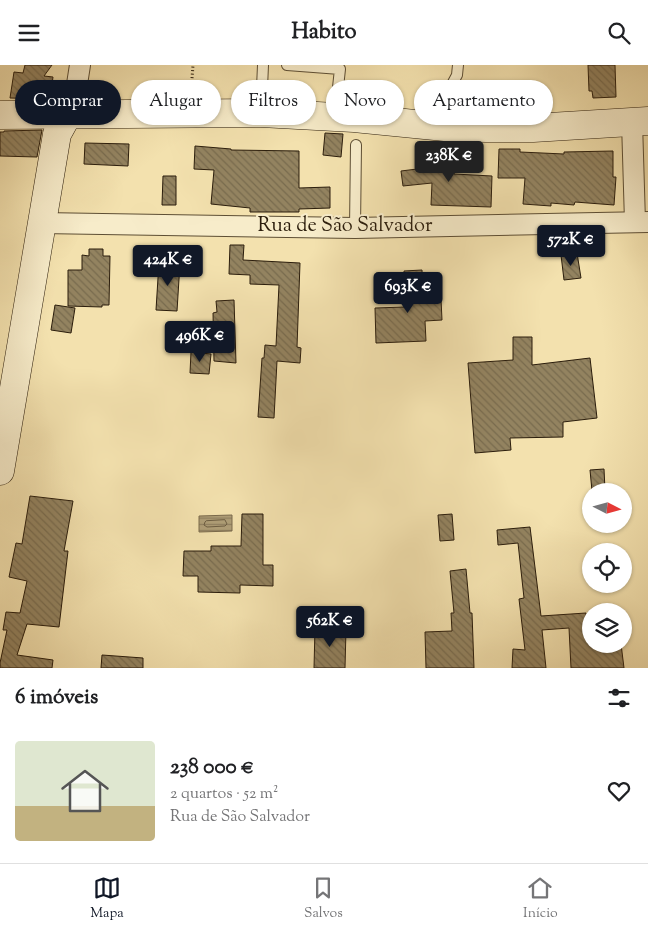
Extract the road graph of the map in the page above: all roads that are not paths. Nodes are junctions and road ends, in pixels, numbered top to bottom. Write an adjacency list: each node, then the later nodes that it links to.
1 (80, 65): 5 (street)
2 (263, 65): 6 (lane)
3 (287, 65): 7 (lane)
4 (458, 65): 15 (lane)
5 (78, 80)
6 (262, 80)
7 (339, 80)
8 (231, 113): 9 (main road)
9 (121, 114)
10 (0, 115): 11 (main road)
11 (15, 115)
12 (640, 122): 15 (main road); 17 (street)
13 (404, 123): 15 (main road)
14 (62, 125): 18 (main road)
15 (445, 127)
16 (356, 145): 19 (lane)
17 (642, 222): 19 (street, Rua de São Salvador)
18 (41, 223): 19 (street, Rua de São Salvador); 20 (main road)
19 (355, 228)
20 (1, 464)

